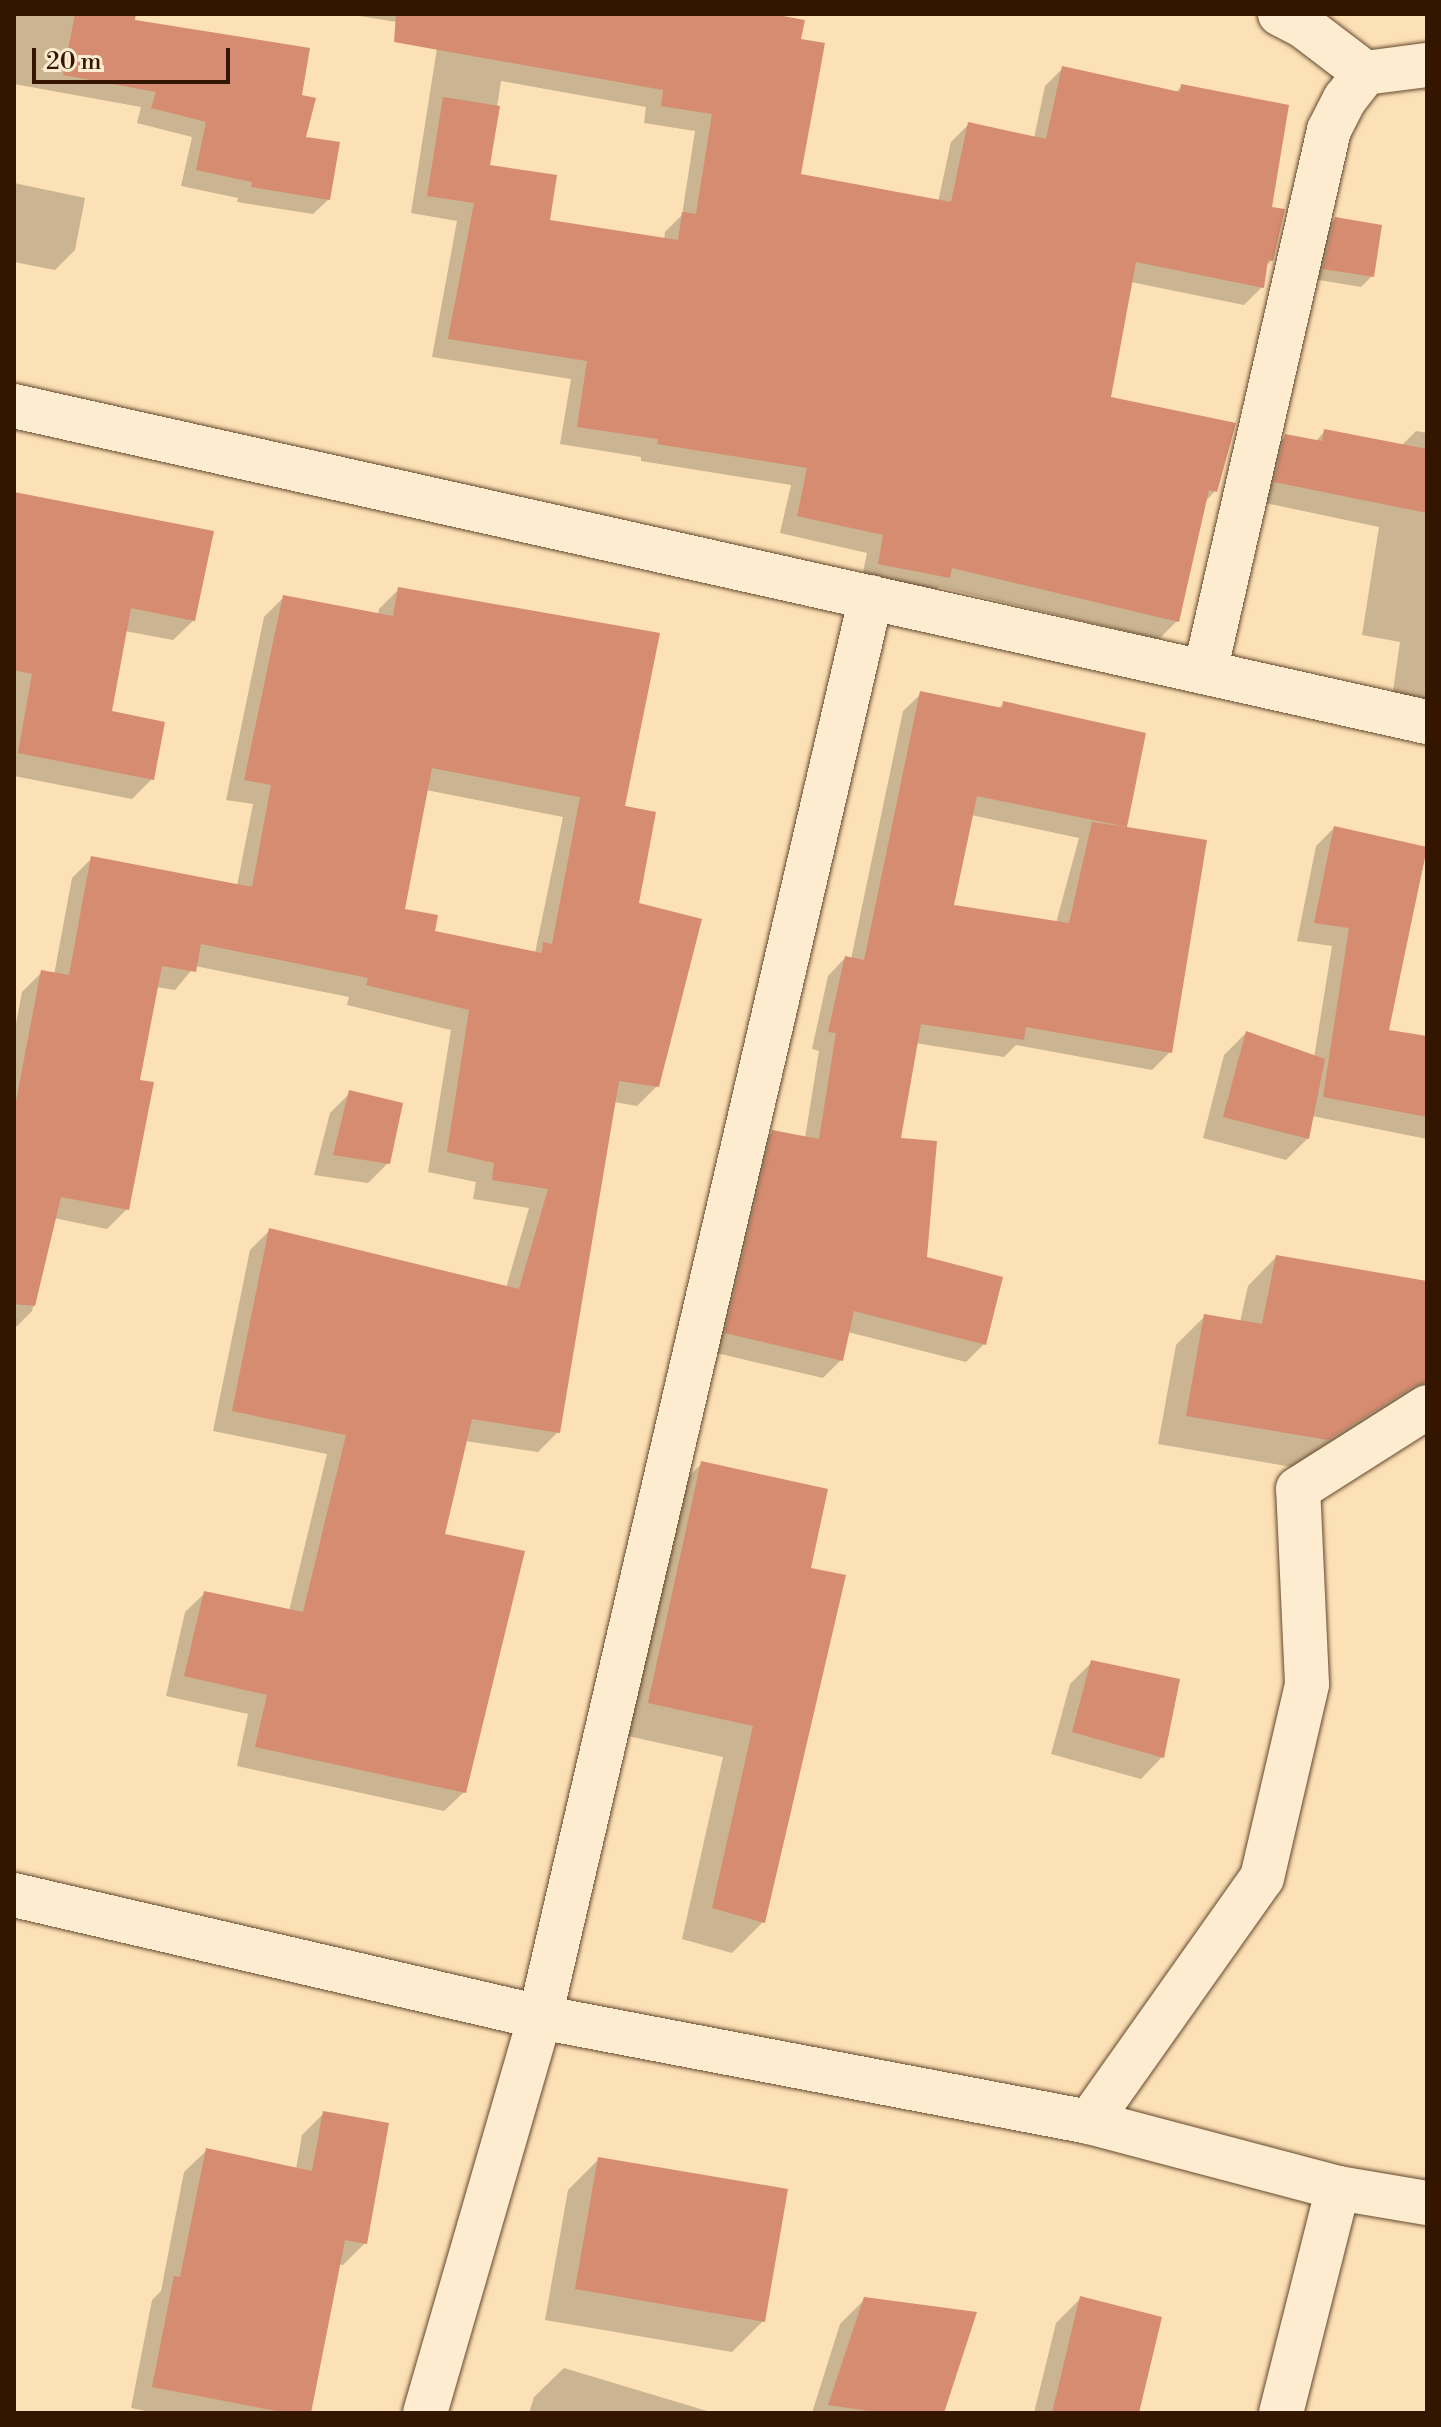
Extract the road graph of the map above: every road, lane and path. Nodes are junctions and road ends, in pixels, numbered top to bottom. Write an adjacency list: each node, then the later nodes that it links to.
1 (1280, 14): 3 (street)
2 (1427, 65): 3 (street)
3 (1365, 73): 6 (street)
4 (14, 406): 5 (street)
5 (871, 597): 6 (street); 10 (street)
6 (1205, 672): 7 (street)
7 (1427, 722)
8 (1427, 1407): 11 (street)
9 (14, 1895): 10 (street)
10 (540, 2017): 11 (street); 14 (street)
11 (1089, 2122): 12 (street)
12 (1338, 2188): 13 (street); 15 (street)
13 (1427, 2203)
14 (425, 2413)
15 (1281, 2413)

